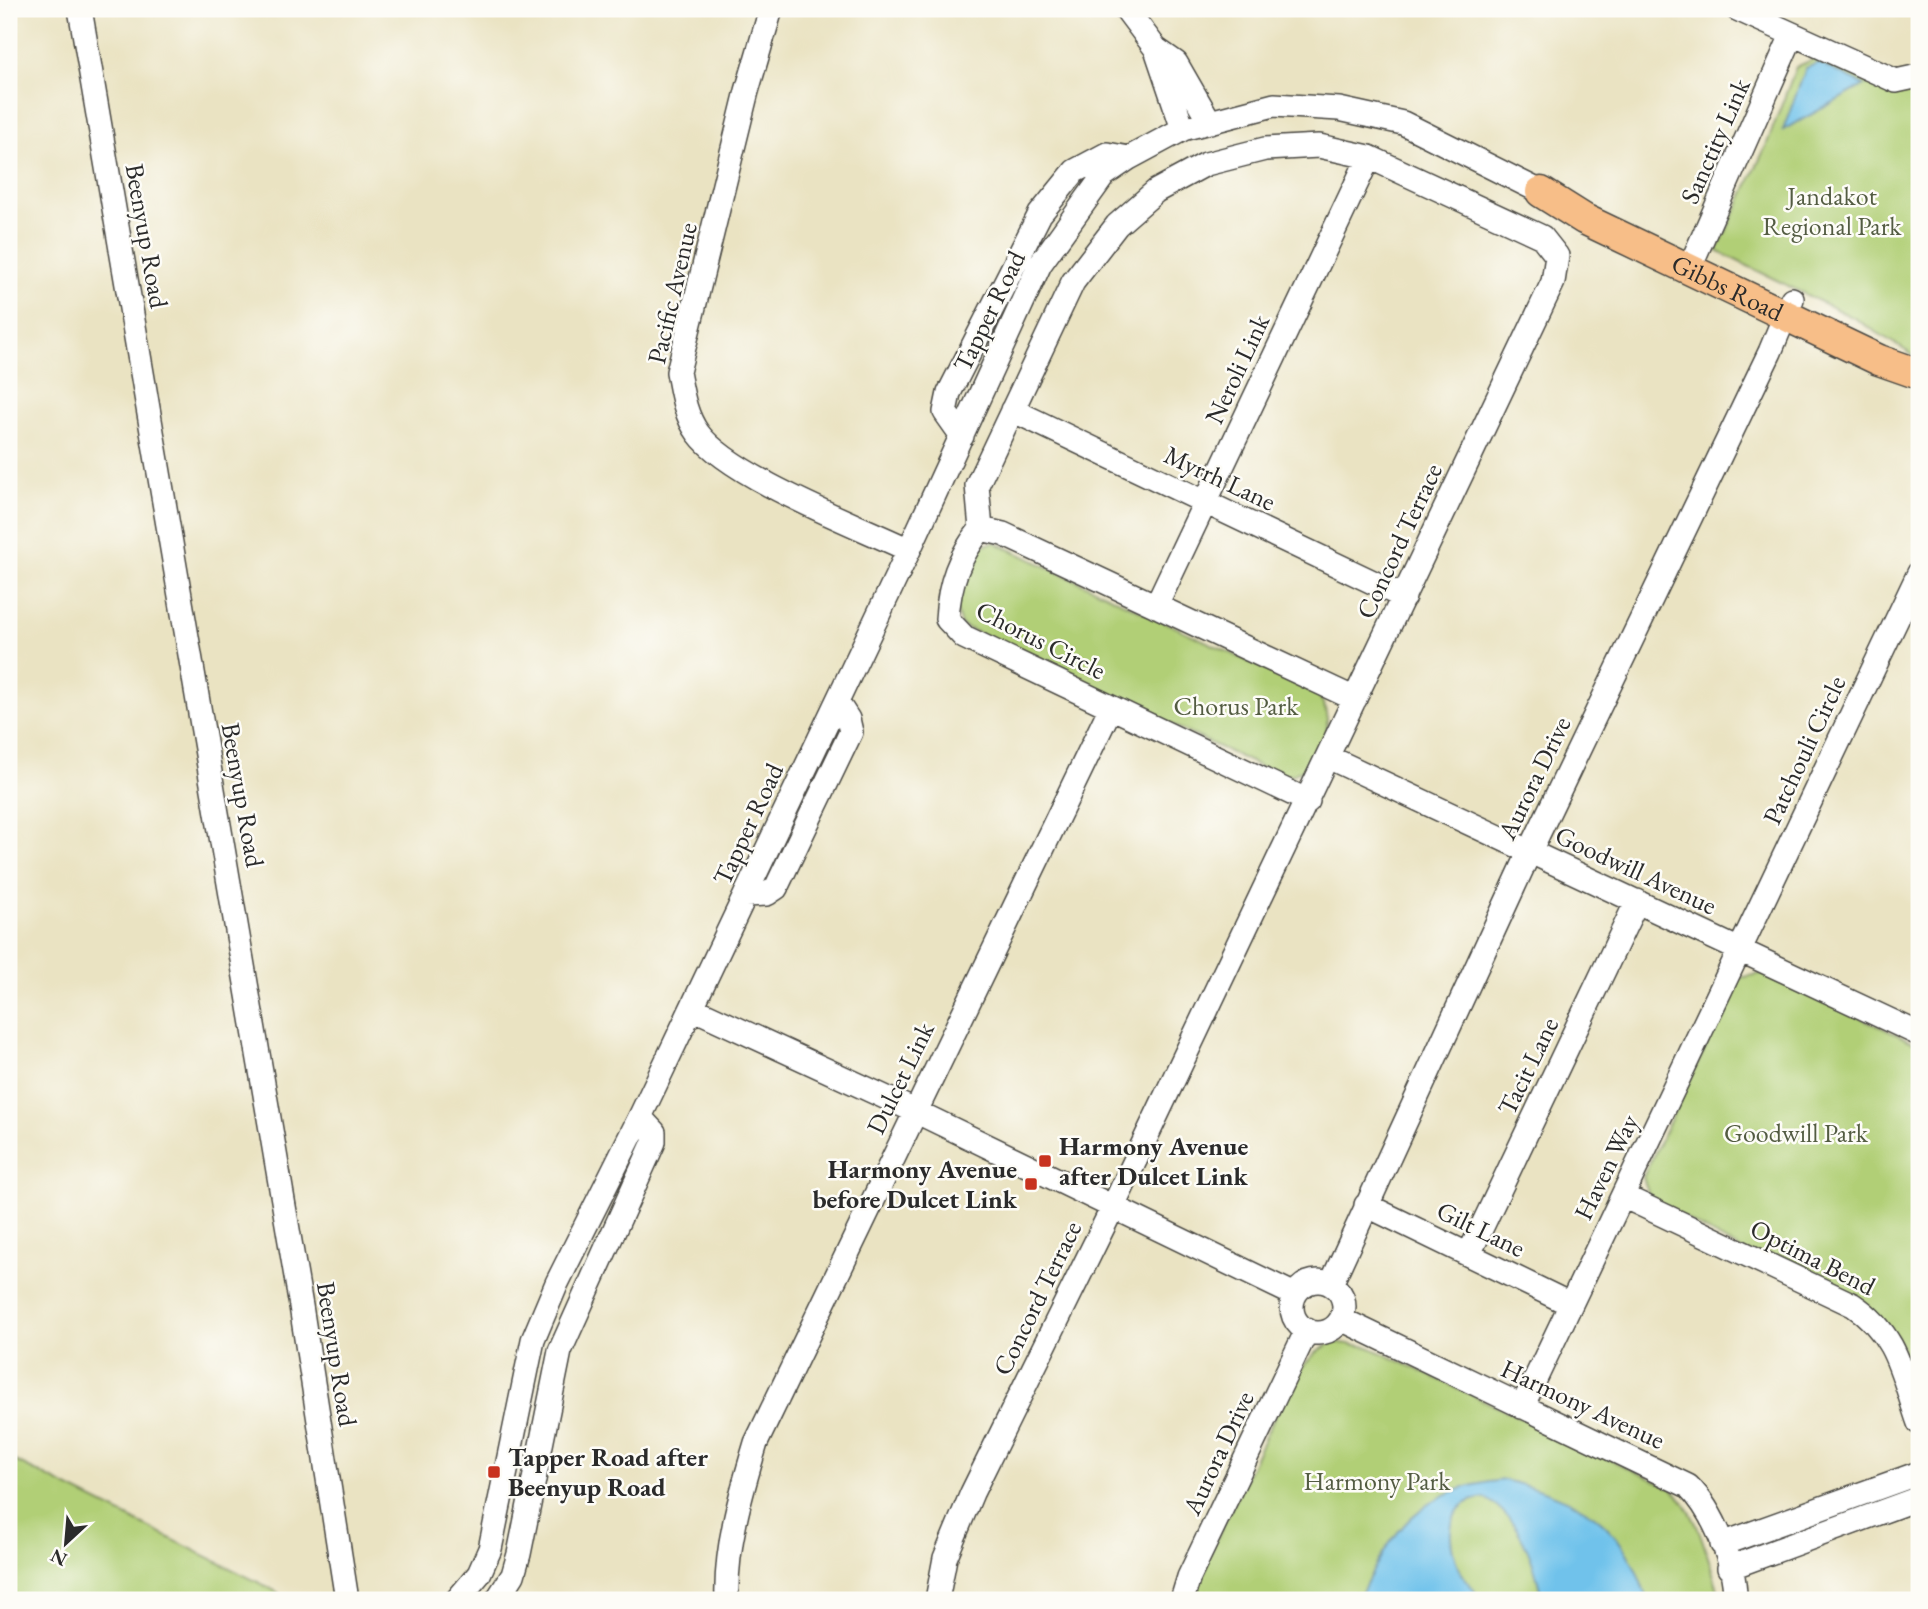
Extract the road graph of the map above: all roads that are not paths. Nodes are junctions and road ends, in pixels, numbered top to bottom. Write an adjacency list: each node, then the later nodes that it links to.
1 (80, 9): 49 (street, Beenyup Road)
2 (771, 9): 19 (street, Pacific Avenue)
3 (1126, 9): 6 (street)
4 (1737, 9): 5 (street)
5 (1792, 35): 7 (street); 12 (street, Sanctity Link)
6 (1156, 49): 8 (street); 9 (street)
7 (1919, 76)
8 (1210, 122): 9 (street, Gibbs Road); 11 (street, Gibbs Road)
9 (1183, 129): 19 (street, Tapper Road)
10 (1369, 157): 16 (street, Concord Terrace); 17 (street, Neroli Link); 21 (street, Concord Terrace)
11 (1541, 192): 12 (main road, Gibbs Road)
12 (1693, 260): 13 (main road, Gibbs Road)
13 (1789, 307): 14 (main road, Gibbs Road); 15 (main road, Gibbs Road); 27 (street, Aurora Drive)
14 (1919, 367)
15 (1919, 374)
16 (1012, 410): 17 (street, Myrrh Lane); 18 (street, Concord Terrace)
17 (1205, 502): 21 (street, Myrrh Lane); 22 (street, Neroli Link)
18 (981, 529): 22 (street); 24 (street, Chorus Circle)
19 (909, 550): 30 (street, Tapper Road)
20 (1919, 573): 29 (street, Patchouli Circle)
21 (1404, 597): 23 (street, Concord Terrace)
22 (1156, 606): 23 (street)
23 (1355, 699): 25 (street, Concord Terrace)
24 (1111, 707): 26 (street, Chorus Circle); 32 (street, Dulcet Link)
25 (1328, 757): 26 (street, Concord Terrace); 27 (street, Goodwill Avenue)
26 (1308, 801): 36 (street, Concord Terrace)
27 (1531, 851): 28 (street, Goodwill Avenue); 35 (street, Aurora Drive)
28 (1637, 901): 29 (street, Goodwill Avenue); 37 (street, Tacit Lane)
29 (1740, 950): 31 (street, Goodwill Avenue); 34 (street, Haven Way)
30 (692, 1008): 32 (street); 33 (street, Tapper Road)
31 (1919, 1034)
32 (915, 1111): 36 (street); 52 (street, Dulcet Link)
33 (640, 1117): 50 (street, Tapper Road); 51 (street)
34 (1623, 1196): 40 (street, Haven Way); 44 (street, Optima Bend)
35 (1366, 1205): 37 (street, Gilt Lane); 38 (street, Aurora Drive)
36 (1112, 1209): 39 (street); 53 (street, Concord Terrace)
37 (1469, 1254): 40 (street, Gilt Lane)
38 (1331, 1284): 39 (street); 41 (street)
39 (1295, 1295): 42 (street)
40 (1570, 1304): 43 (street, Haven Way)
41 (1341, 1319): 42 (street); 43 (street, Harmony Avenue)
42 (1307, 1330): 54 (street, Aurora Drive)
43 (1522, 1407): 47 (street, Harmony Avenue)
44 (1919, 1423)
45 (1919, 1473): 47 (street)
46 (1919, 1499): 48 (street)
47 (1721, 1544): 48 (street, Harmony Avenue)
48 (1729, 1568): 55 (street, Harmony Avenue)
49 (349, 1597)
50 (457, 1600)
51 (497, 1600)
52 (727, 1600)
53 (937, 1600)
54 (1182, 1600)
55 (1735, 1600)

